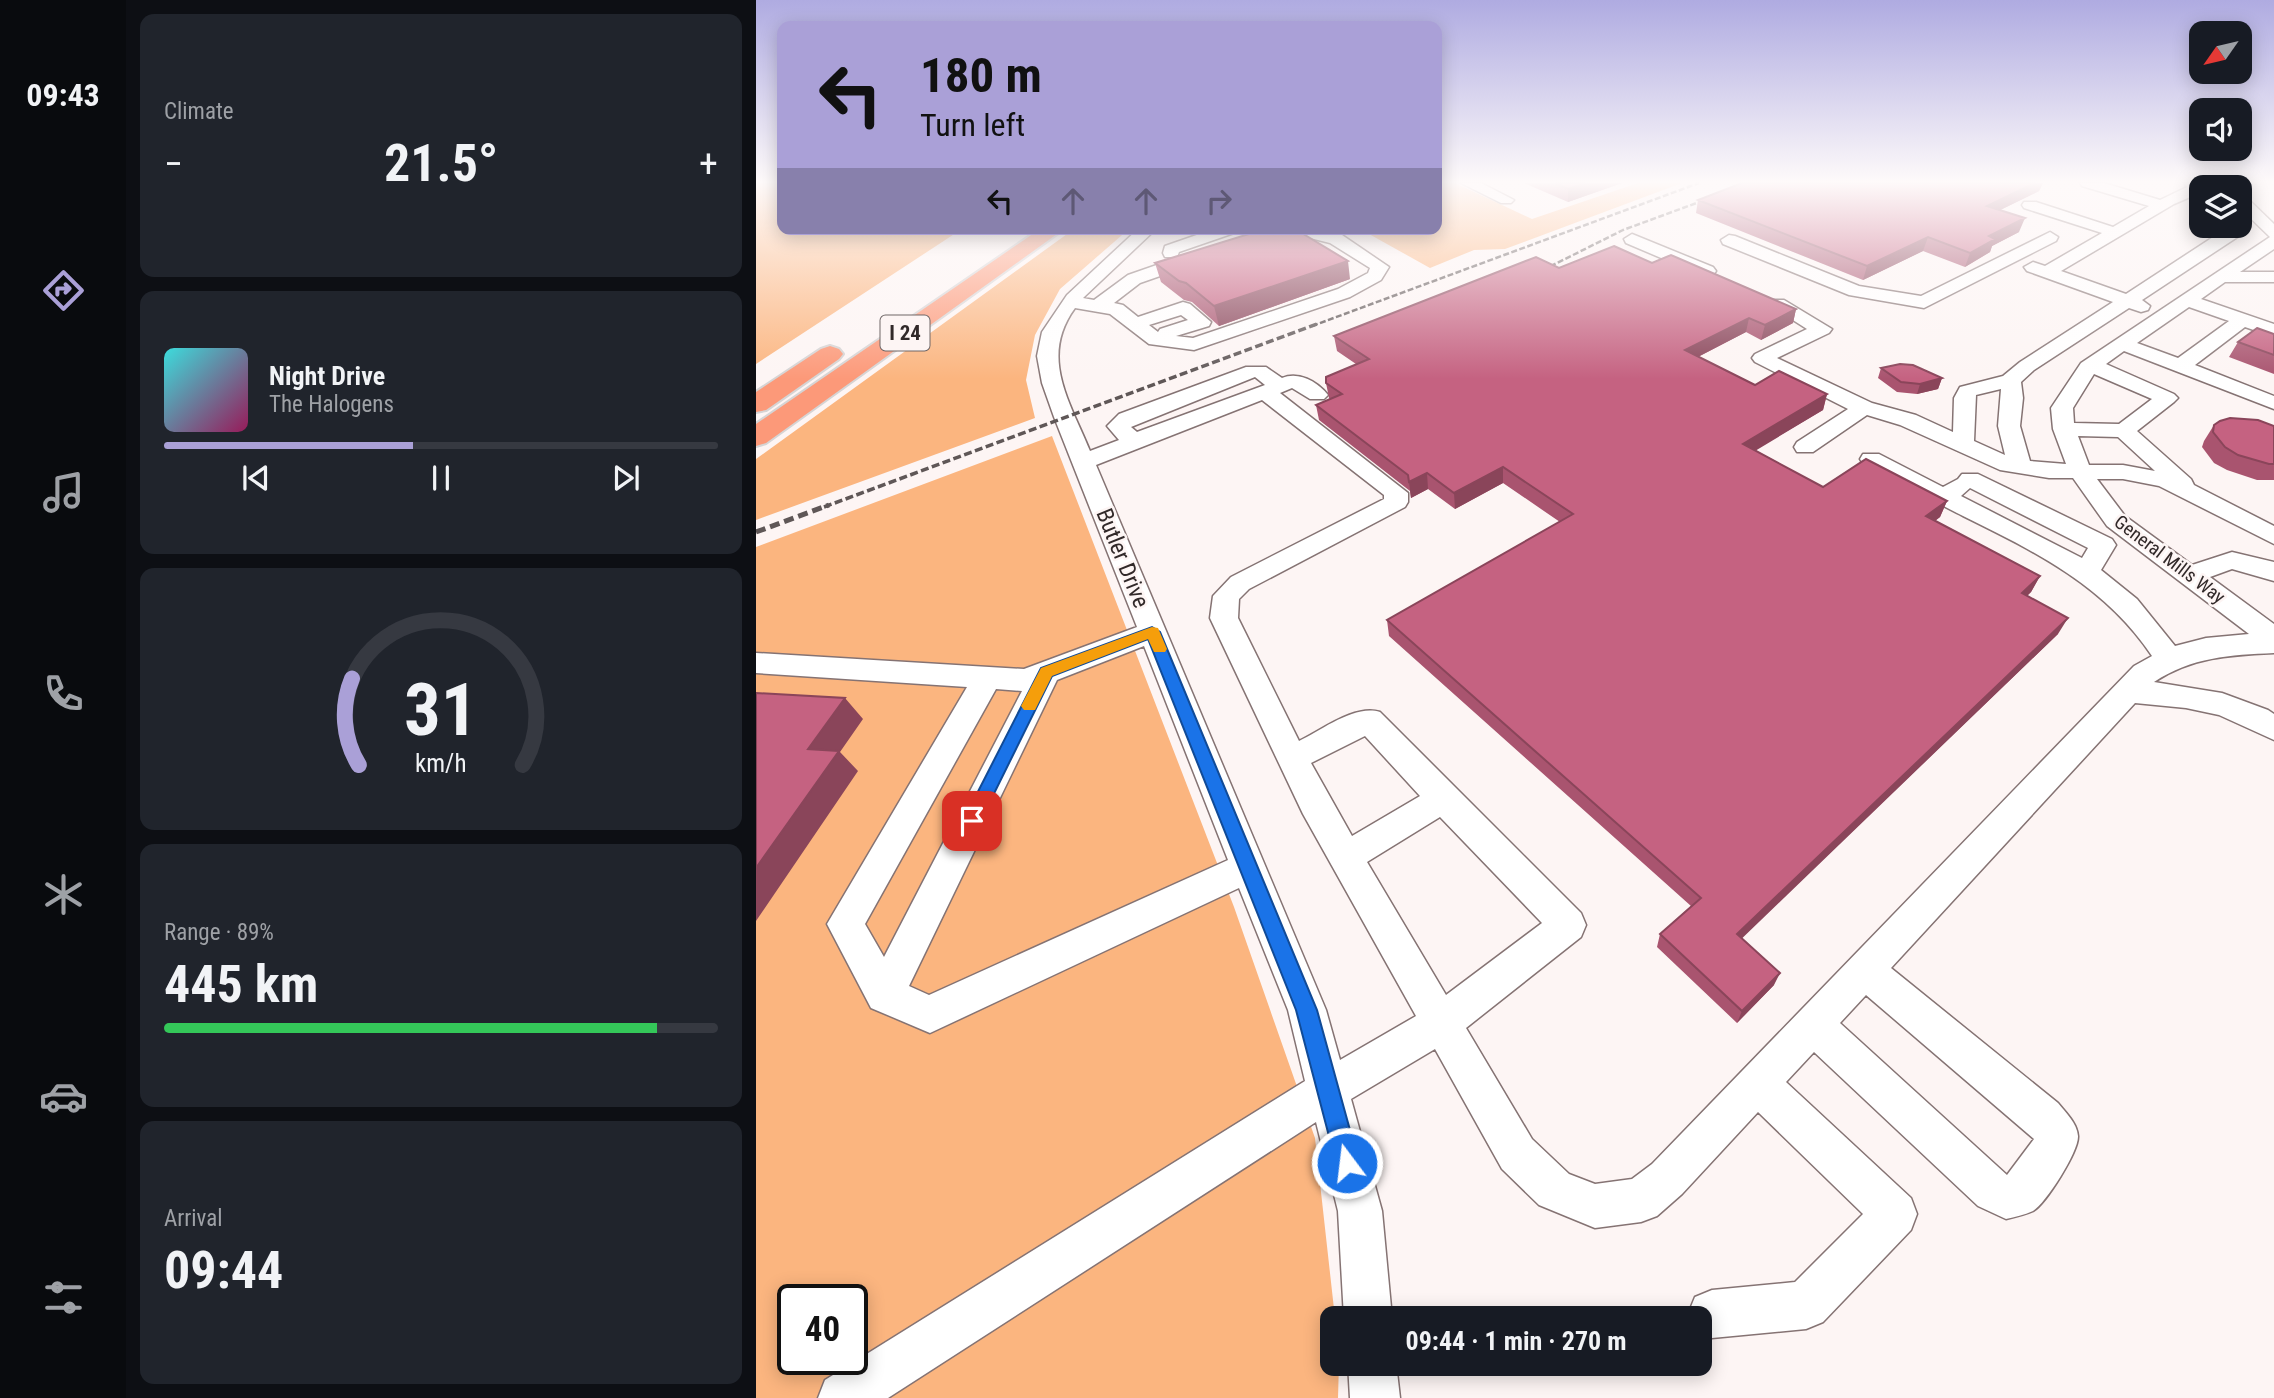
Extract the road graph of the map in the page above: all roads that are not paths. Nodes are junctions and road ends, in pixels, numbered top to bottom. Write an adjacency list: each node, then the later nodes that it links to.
1 (1026, 248): 39 (highway, I 24)
2 (1132, 248): 21 (street, Butler Drive)
3 (1211, 248): 21 (street)
4 (1351, 248): 26 (street)
5 (1653, 248): 16 (street)
6 (1749, 248): 12 (street)
7 (2028, 248): 12 (street)
8 (2086, 248): 13 (street)
9 (2211, 248): 20 (street)
10 (2263, 248): 14 (street)
11 (979, 254): 17 (highway, I 24)
12 (2009, 258): 13 (street)
13 (2046, 272): 20 (street)
14 (2222, 276): 15 (street); 19 (street)
15 (2274, 277)
16 (1722, 278)
17 (923, 291)
18 (1769, 300): 36 (street)
19 (2188, 300): 22 (street); 23 (street)
20 (2129, 302): 22 (street); 31 (street)
21 (1085, 304): 24 (street); 42 (street, Butler Drive)
22 (2166, 315): 28 (street)
23 (2242, 320): 25 (street); 30 (street)
24 (1135, 324): 26 (street); 26 (street)
25 (2274, 331)
26 (1154, 338)
27 (845, 344): 35 (highway)
28 (2123, 344): 29 (street); 30 (street)
29 (2091, 365): 37 (street); 38 (street)
30 (2179, 367): 34 (street)
31 (2010, 382): 40 (street); 44 (street)
32 (1272, 389): 33 (street); 42 (street); 63 (street)
33 (1317, 396)
34 (2274, 403)
35 (756, 404)
36 (1864, 408): 40 (street); 41 (street)
37 (2064, 429): 38 (street); 45 (street, General Mills Way)
38 (2124, 431): 47 (street)
39 (756, 437)
40 (1963, 445): 44 (street)
41 (1805, 447)
42 (1082, 459): 55 (street, Butler Drive)
43 (1871, 459): 48 (street)
44 (2008, 463): 45 (street); 46 (street)
45 (2081, 473): 47 (street); 54 (street, General Mills Way)
46 (1970, 479): 48 (street); 53 (street)
47 (2193, 494): 49 (street)
48 (1944, 496): 53 (street)
49 (2232, 514): 50 (street); 51 (street)
50 (2274, 536)
51 (2274, 554)
52 (2274, 572): 54 (street)
53 (2086, 573): 57 (street)
54 (2191, 576): 56 (street, General Mills Way)
55 (1152, 632): 59 (street); 66 (street, Butler Drive)
56 (2271, 646): 57 (street)
57 (2168, 658): 61 (street)
58 (756, 663): 60 (street)
59 (1046, 672): 60 (street); 68 (street)
60 (988, 677): 68 (street)
61 (2128, 691): 62 (street); 67 (street)
62 (2274, 728)
63 (1293, 758): 64 (street); 65 (street)
64 (1443, 799): 65 (street); 69 (street)
65 (1345, 858): 69 (street)
66 (1248, 867): 68 (street); 72 (street, Butler Drive)
67 (1864, 970): 70 (street); 70 (street)
68 (885, 995)
69 (1440, 1024): 71 (street); 72 (street)
70 (1813, 1024): 71 (street)
71 (1757, 1083): 74 (street)
72 (1328, 1090): 73 (street, Butler Drive); 76 (street)
73 (1367, 1306)
74 (1712, 1314)
75 (1373, 1376): 77 (street)
76 (843, 1398)
77 (1375, 1398)

